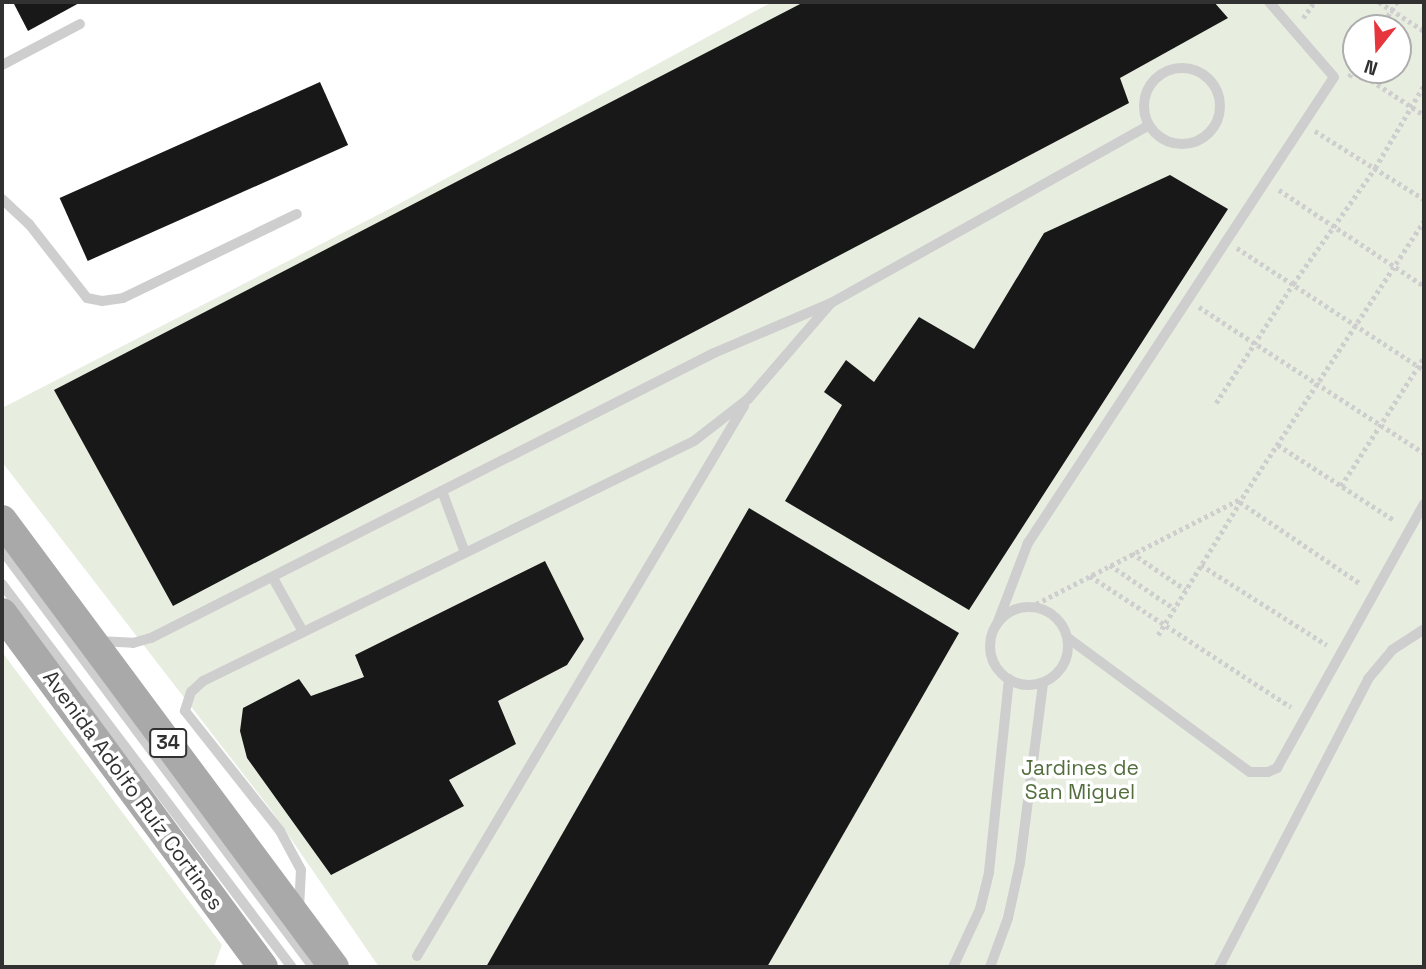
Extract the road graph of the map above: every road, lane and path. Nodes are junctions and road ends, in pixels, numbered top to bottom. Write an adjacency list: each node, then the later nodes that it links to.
1 (1269, 2): 24 (lane)
2 (1314, 2): 4 (path)
3 (1379, 2): 6 (path)
4 (1302, 19)
5 (80, 24): 7 (lane)
6 (1424, 31)
7 (2, 65)
8 (1379, 84): 10 (path)
9 (1424, 85): 10 (path)
10 (1411, 106): 11 (path); 16 (path)
11 (1424, 115)
12 (1320, 120): 14 (path)
13 (1149, 125): 13 (lane); 30 (lane)
14 (1314, 130): 15 (path); 16 (path)
15 (1306, 141)
16 (1375, 168): 19 (path); 22 (path)
17 (1275, 188): 22 (path)
18 (2, 199): 20 (lane)
19 (1424, 199)
20 (297, 214)
21 (1424, 221): 26 (path)
22 (1333, 227): 26 (path); 27 (path)
23 (1242, 237): 25 (path)
24 (1227, 240): 25 (path); 29 (lane)
25 (1236, 247): 27 (path)
26 (1395, 266): 28 (path); 31 (path)
27 (1293, 285): 31 (path); 32 (path)
28 (1424, 286)
29 (1188, 300): 32 (path); 61 (lane)
30 (831, 303): 36 (lane); 42 (lane)
31 (1356, 326): 34 (path); 35 (path)
32 (1255, 344): 35 (path); 37 (path)
33 (1424, 357): 38 (path)
34 (1424, 370)
35 (1317, 385): 38 (path); 39 (path)
36 (748, 399): 49 (lane); 72 (lane)
37 (1216, 403)
38 (1380, 425): 40 (path); 41 (path)
39 (1278, 444): 41 (path); 43 (path)
40 (1424, 453)
41 (1341, 486): 47 (path)
42 (442, 491): 49 (lane); 54 (lane)
43 (1244, 496): 44 (path); 50 (path)
44 (1240, 502): 52 (path); 56 (path)
45 (1424, 504): 65 (lane)
46 (2, 520): 66 (main road, 34)
47 (1394, 520)
48 (2, 551): 75 (lane)
49 (465, 553): 63 (lane)
50 (1132, 553): 51 (path); 57 (path)
51 (1110, 565): 53 (path); 59 (path)
52 (1201, 565): 57 (path); 67 (path)
53 (1090, 576): 58 (path); 70 (path)
54 (273, 578): 63 (lane); 66 (lane)
55 (2, 584): 74 (lane)
56 (1361, 584)
57 (1186, 590): 59 (path)
58 (1030, 607): 61 (lane); 65 (lane)
59 (1175, 609): 64 (path)
60 (2, 613): 73 (main road, Avenida Adolfo Ruíz Cortines / 34)
61 (996, 624): 68 (lane)
62 (1424, 629): 79 (lane)
63 (303, 632): 71 (lane)
64 (1158, 635)
65 (1068, 638): 69 (lane)
66 (92, 641): 71 (main road, 34)
67 (1326, 645)
68 (1009, 679): 69 (lane); 77 (lane)
69 (1043, 683): 78 (lane)
70 (1291, 707)
71 (299, 920): 76 (main road, 34)
72 (417, 956)
73 (264, 967)
74 (292, 967)
75 (313, 967)
76 (334, 967)
77 (953, 967)
78 (990, 967)
79 (1219, 967)

